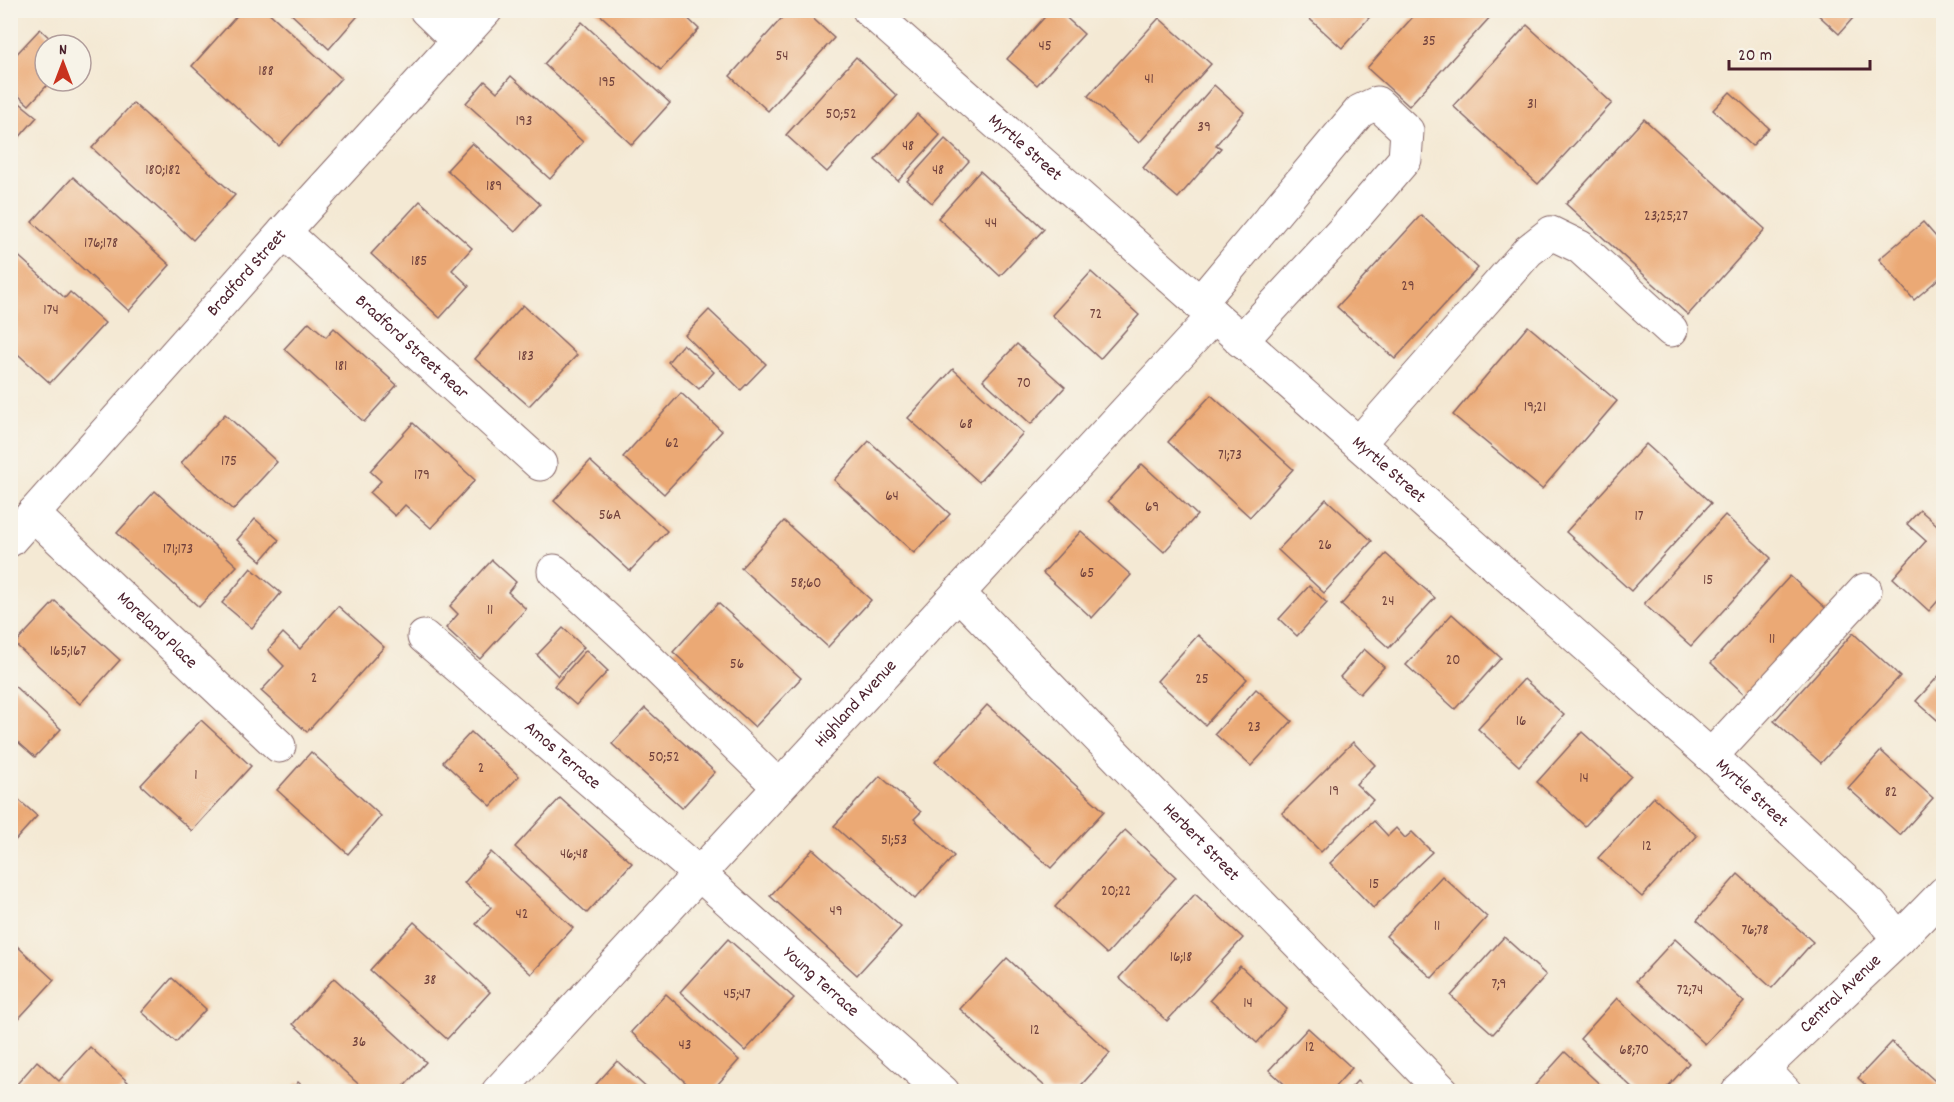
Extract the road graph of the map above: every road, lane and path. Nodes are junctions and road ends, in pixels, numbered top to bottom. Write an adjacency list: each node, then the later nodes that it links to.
1 (426, 10): 4 (street)
2 (486, 10): 4 (street, Bradford Street)
3 (869, 10): 6 (street, Myrtle Street)
4 (458, 41): 5 (street, Bradford Street)
5 (285, 232): 10 (street, Bradford Street Rear); 11 (street, Bradford Street)
6 (1206, 310): 8 (street, Myrtle Street); 8 (street, Highland Avenue); 15 (street, Highland Avenue)
7 (1671, 330): 9 (street)
8 (1241, 340): 9 (street, Myrtle Street)
9 (1359, 443): 18 (street, Myrtle Street)
10 (540, 464)
11 (33, 514): 12 (street, Bradford Street); 17 (street, Moreland Place)
12 (10, 540)
13 (554, 571): 19 (street)
14 (1865, 590): 18 (street)
15 (958, 592): 19 (street, Highland Avenue); 26 (street, Herbert Street)
16 (424, 637): 20 (street, Amos Terrace)
17 (279, 746)
18 (1711, 756): 22 (street, Myrtle Street)
19 (779, 788): 20 (street, Highland Avenue)
20 (699, 874): 24 (street, Highland Avenue); 25 (street, Young Terrace)
21 (1944, 893): 22 (street, Central Avenue)
22 (1899, 939): 23 (street, Central Avenue)
23 (1774, 1080): 27 (street, Central Avenue)
24 (498, 1092)
25 (943, 1092)
26 (1443, 1092)
27 (1738, 1092)

